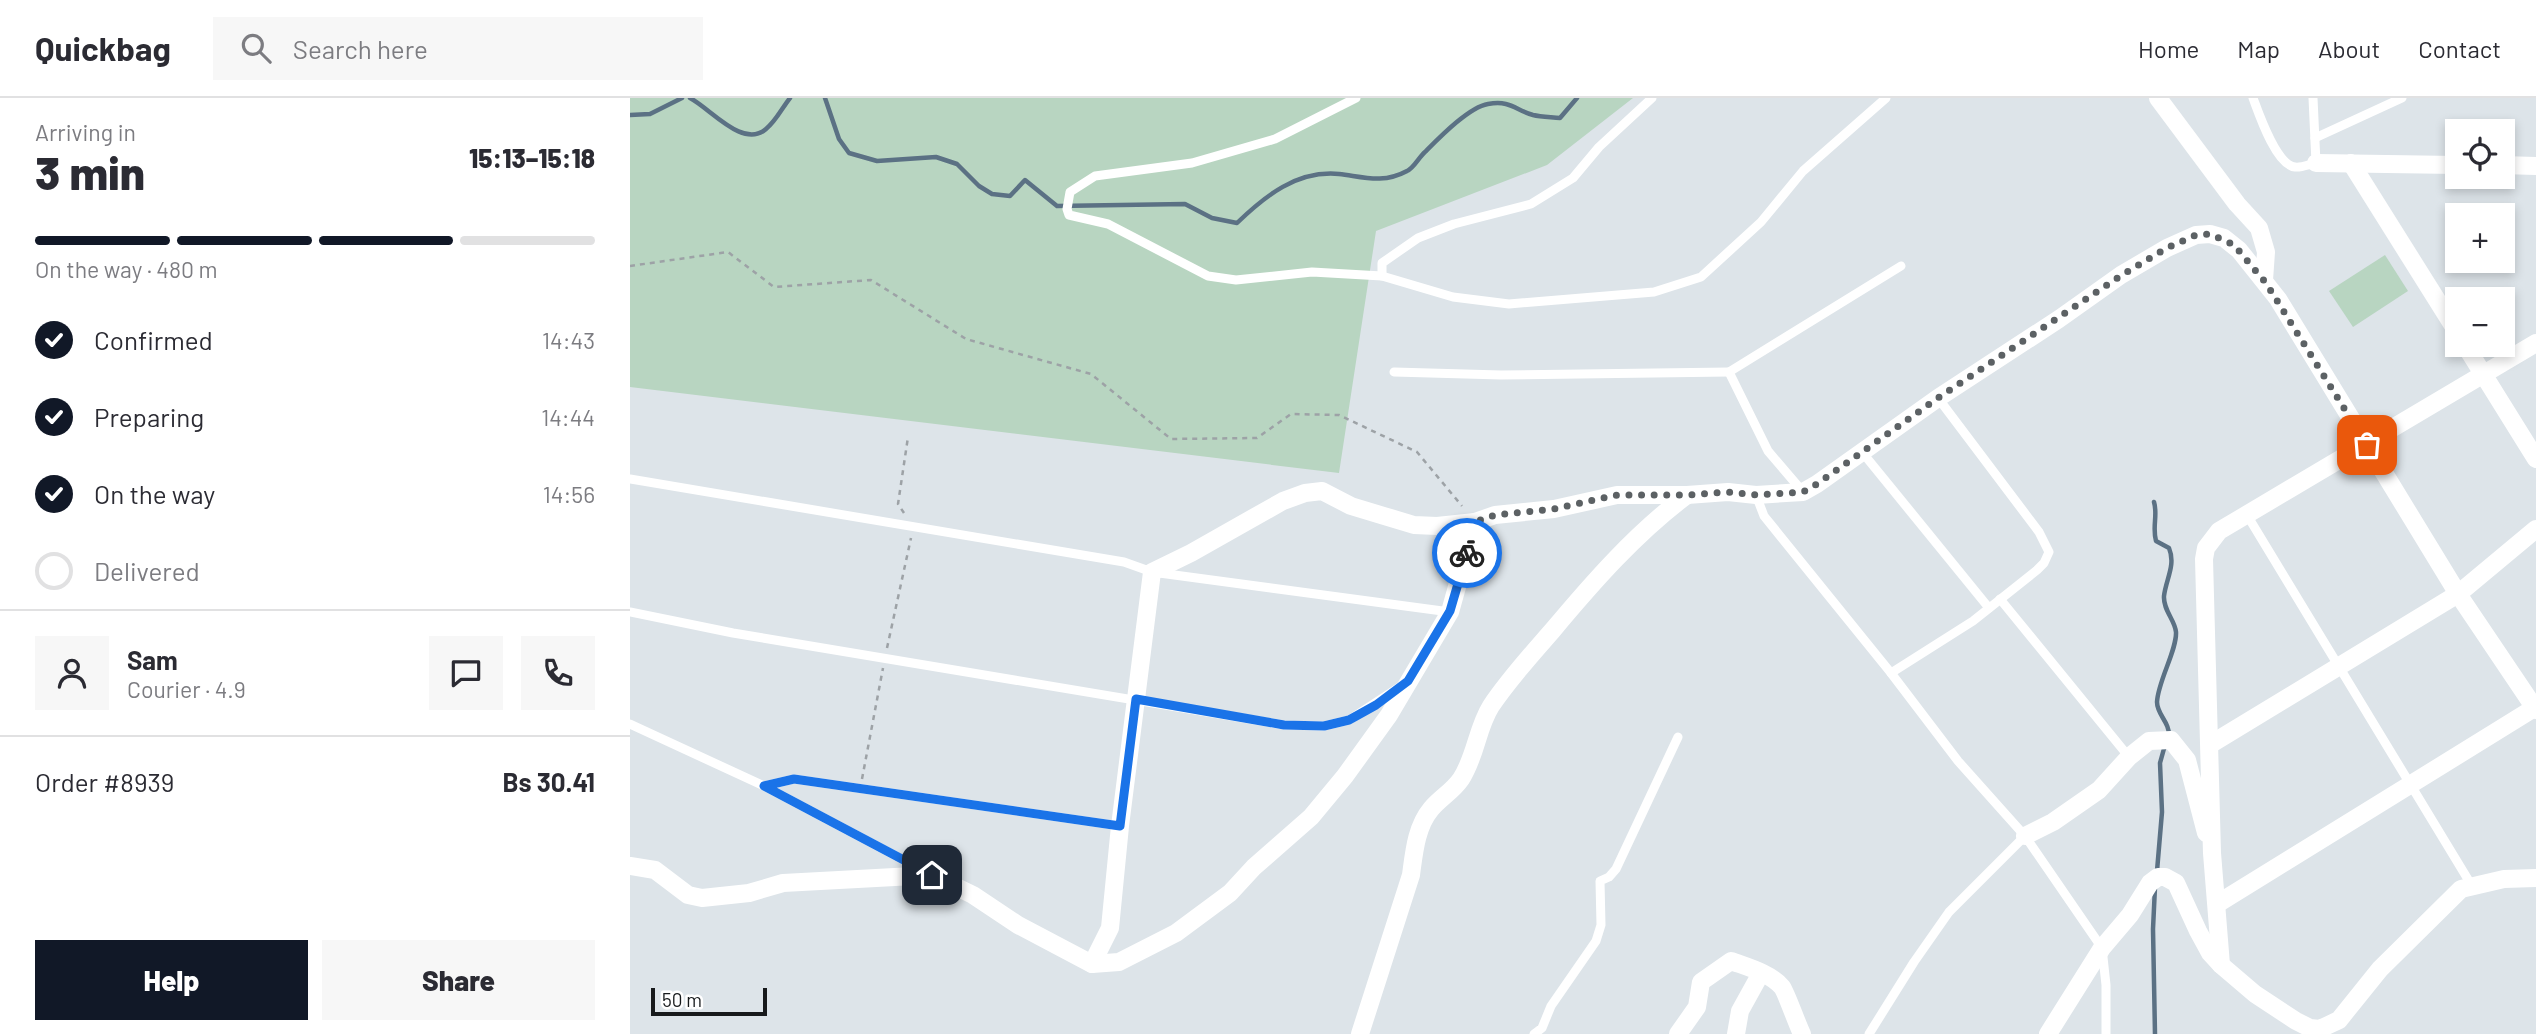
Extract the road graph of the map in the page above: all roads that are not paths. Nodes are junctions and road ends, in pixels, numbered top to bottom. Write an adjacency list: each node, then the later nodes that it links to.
1 (1356, 98): 15 (lane)
2 (1652, 98): 15 (lane)
3 (1886, 98): 15 (lane)
4 (2158, 98): 16 (street)
5 (2253, 98): 9 (lane)
6 (2313, 98): 8 (lane)
7 (2402, 98): 8 (lane)
8 (2315, 138): 9 (lane)
9 (2316, 163): 10 (street)
10 (2351, 163): 11 (street); 17 (street)
11 (2445, 165)
12 (2515, 165): 13 (street)
13 (2536, 166)
14 (1902, 266): 21 (lane)
15 (1382, 275)
16 (2264, 280): 23 (street); 24 (street)
17 (2445, 313)
18 (2536, 343): 22 (street)
19 (2473, 357): 22 (street)
20 (1394, 372): 21 (lane)
21 (1729, 372): 28 (lane)
22 (2484, 374): 24 (street); 26 (street)
23 (1938, 398): 25 (street); 36 (lane)
24 (2367, 445): 31 (street); 35 (street)
25 (1862, 452): 28 (street); 37 (lane)
26 (2536, 459)
27 (630, 480): 34 (lane)
28 (1803, 492): 30 (street)
29 (1687, 495): 30 (street); 32 (street); 63 (street)
30 (1756, 495): 41 (lane)
31 (2247, 515): 40 (lane); 47 (street)
32 (1475, 522): 34 (street); 38 (street)
33 (2536, 529): 35 (street)
34 (1152, 572): 38 (lane); 43 (street)
35 (2458, 594): 40 (street); 44 (street)
36 (2000, 600): 37 (lane); 48 (lane)
37 (1989, 608): 41 (lane)
38 (1450, 611): 42 (street)
39 (630, 612): 43 (lane)
40 (2339, 666): 47 (street); 49 (lane)
41 (1891, 673): 52 (lane)
42 (1408, 681): 43 (lane); 60 (street)
43 (1136, 699): 51 (street)
44 (2536, 708): 49 (street)
45 (630, 724): 50 (lane)
46 (1678, 737): 64 (lane)
47 (2211, 744): 53 (street)
48 (2129, 757): 52 (street); 53 (street)
49 (2411, 784): 57 (lane); 58 (street)
50 (764, 786): 51 (lane); 55 (lane)
51 (1120, 826): 60 (street)
52 (2025, 836): 59 (lane); 68 (lane)
53 (2212, 853): 58 (street)
54 (630, 866): 55 (street)
55 (932, 875): 60 (street)
56 (2536, 878): 57 (street)
57 (2472, 886): 61 (street)
58 (2217, 904): 61 (street)
59 (2102, 948): 61 (street); 69 (street); 70 (lane)
60 (1092, 964)
61 (2221, 965)
62 (1761, 972): 65 (street); 66 (street); 67 (street)
63 (1360, 1034)
64 (1534, 1034)
65 (1678, 1034)
66 (1736, 1034)
67 (1802, 1034)
68 (1869, 1034)
69 (2048, 1034)
70 (2106, 1034)

